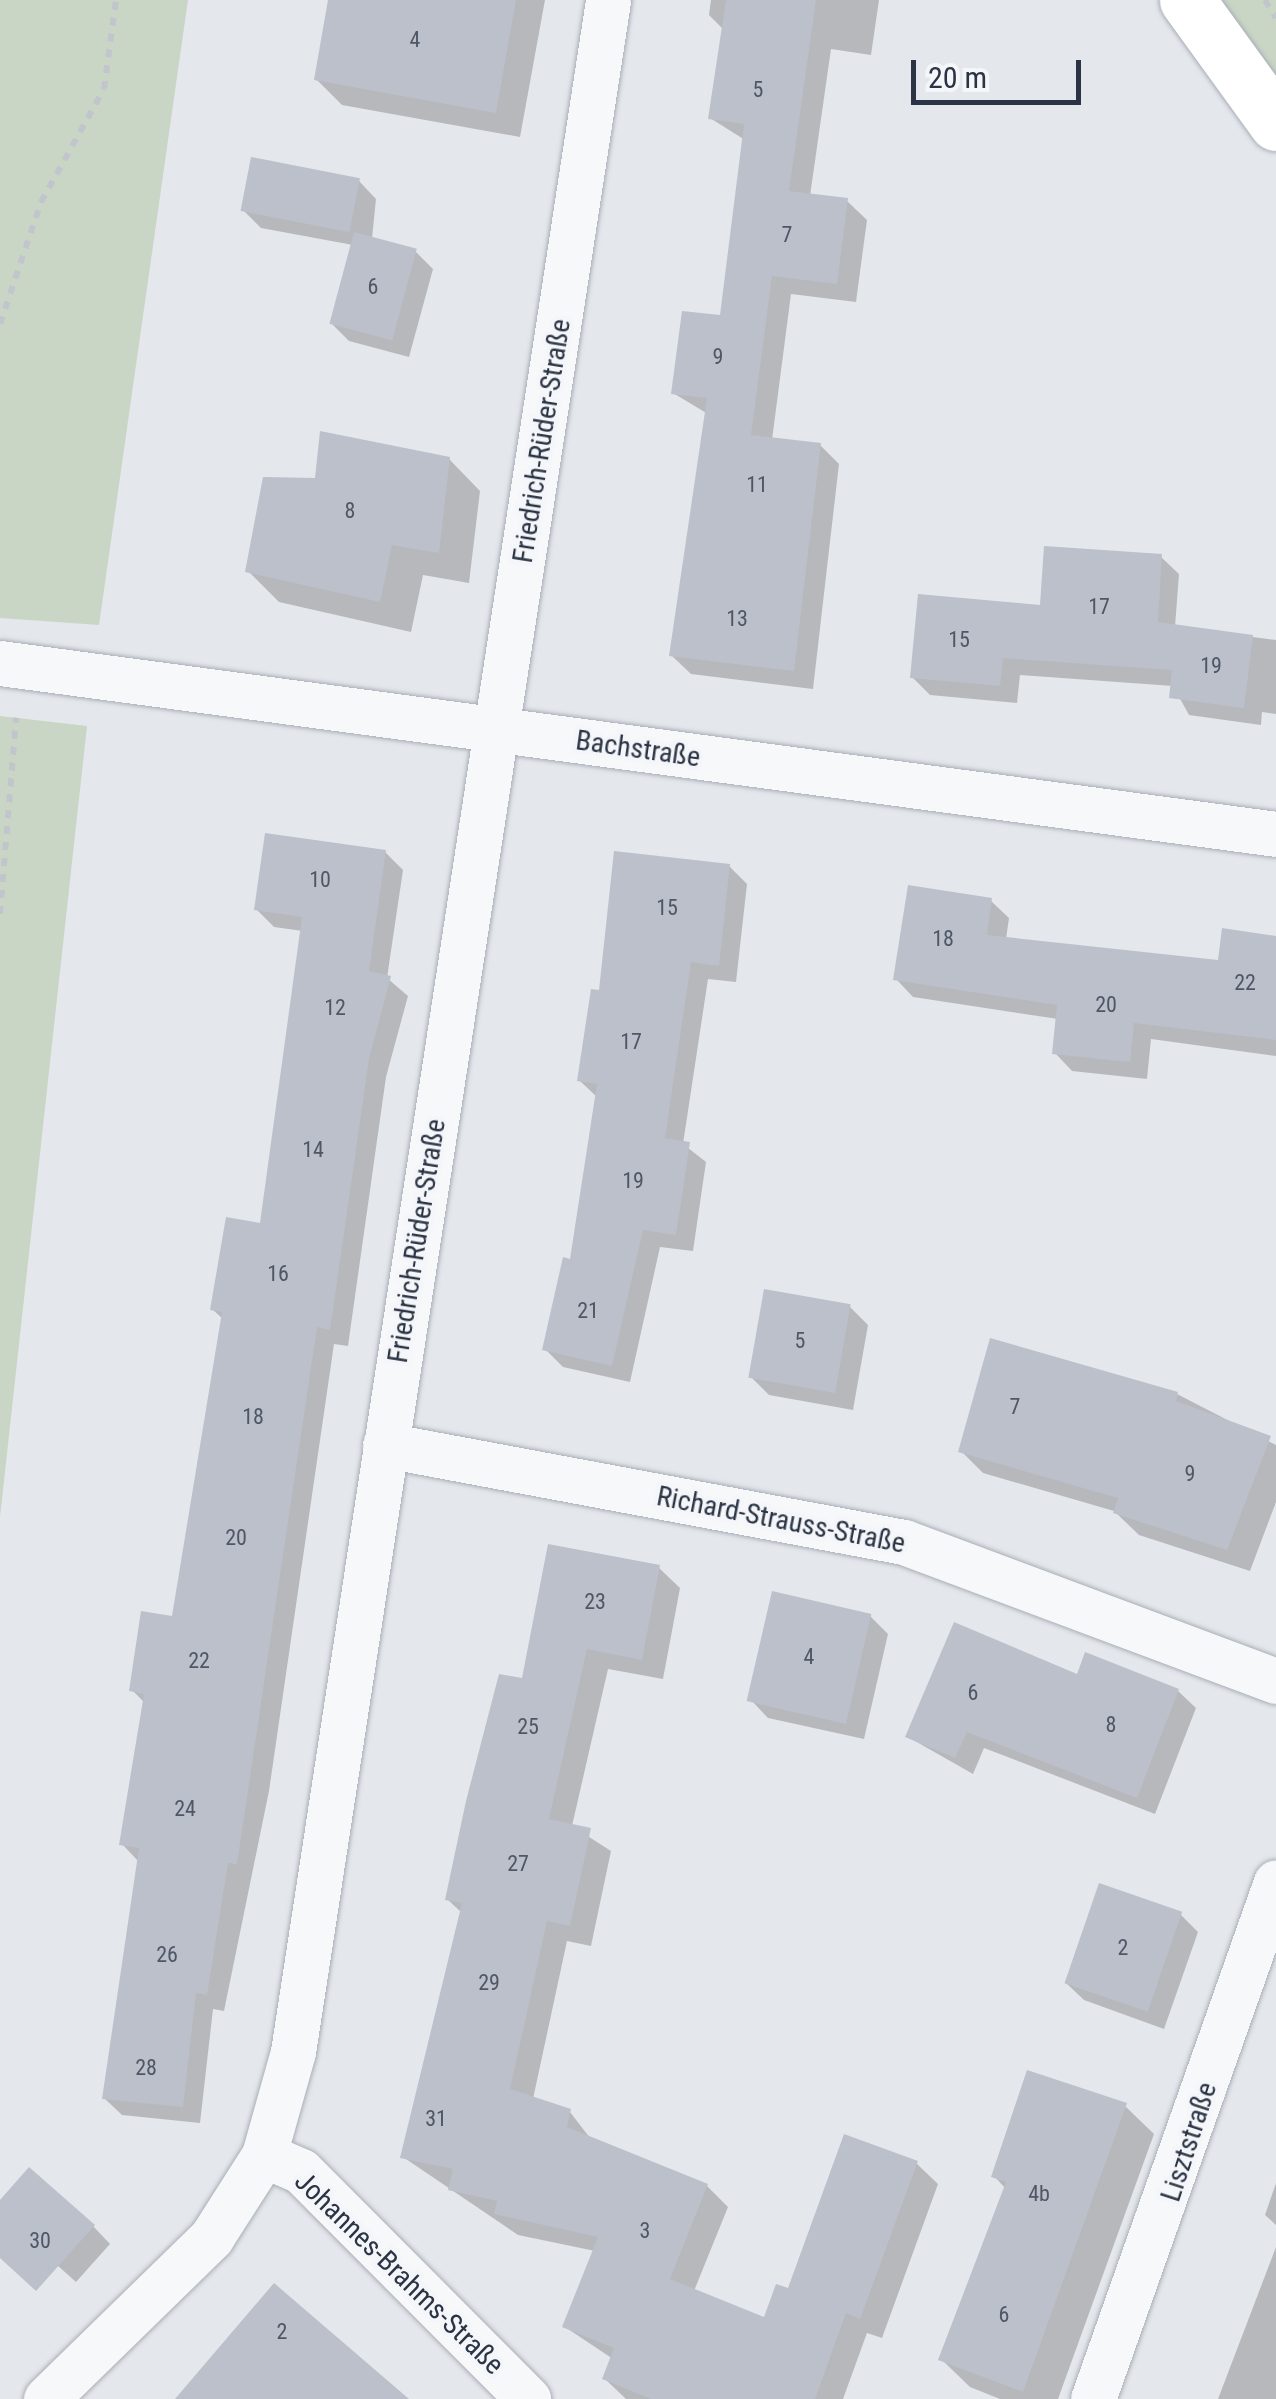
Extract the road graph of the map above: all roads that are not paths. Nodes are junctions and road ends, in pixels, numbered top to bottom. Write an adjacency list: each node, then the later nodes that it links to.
1 (608, 0): 5 (street, Friedrich-Rüder-Straße)
2 (1187, 0): 3 (street)
3 (1276, 124)
4 (0, 662): 5 (street, Bachstraße)
5 (498, 731): 6 (street, Bachstraße); 7 (street, Friedrich-Rüder-Straße)
6 (1276, 834)
7 (385, 1445): 8 (street, Richard-Strauss-Straße); 10 (street, Friedrich-Rüder-Straße)
8 (1276, 1681)
9 (1276, 1882): 13 (street, Lisztstraße)
10 (264, 2155): 11 (street, Friedrich-Rüder-Straße); 12 (street, Johannes-Brahms-Straße)
11 (46, 2399)
12 (528, 2399)
13 (1093, 2399)

